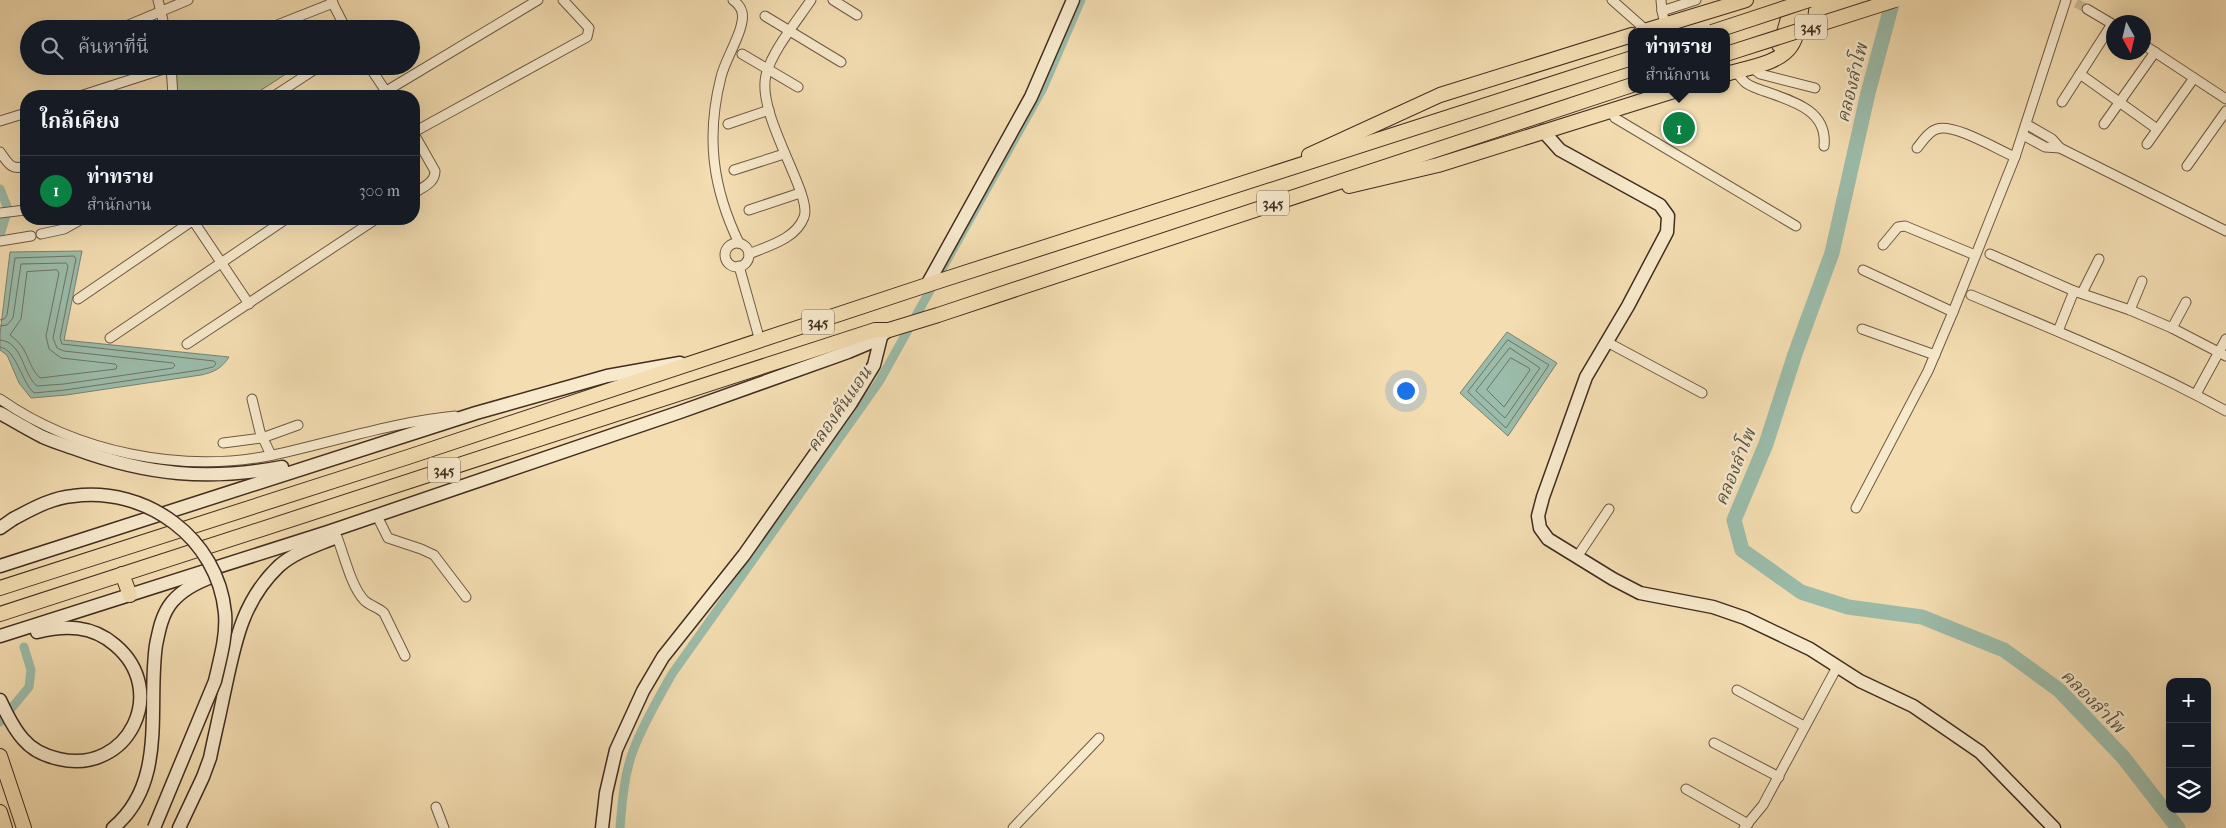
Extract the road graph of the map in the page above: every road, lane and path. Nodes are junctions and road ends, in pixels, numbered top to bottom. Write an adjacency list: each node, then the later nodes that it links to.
1 (158, 0): 20 (street)
2 (188, 0): 20 (street)
3 (538, 0): 43 (street)
4 (563, 0): 74 (street)
5 (734, 0): 108 (street)
6 (811, 0): 32 (street)
7 (833, 0): 21 (street)
8 (1074, 0): 118 (main road)
9 (1612, 0): 29 (street)
10 (1661, 0): 23 (street)
11 (1696, 0): 23 (street)
12 (1746, 0): 23 (main road)
13 (1794, 0): 41 (main road)
14 (1802, 0): 41 (main road)
15 (1809, 0): 31 (main road, 345, bridge)
16 (1895, 0): 37 (main road, 345, bridge)
17 (2066, 0): 72 (street)
18 (332, 2): 26 (street); 27 (street)
19 (2087, 9): 28 (street)
20 (162, 10): 24 (street); 25 (street)
21 (857, 14)
22 (765, 16): 32 (street)
23 (1664, 18): 30 (main road)
24 (139, 20)
25 (164, 20)
26 (289, 20)
27 (341, 20)
28 (2106, 21)
29 (1641, 28)
30 (1649, 28)
31 (1724, 28)
32 (791, 31): 40 (street); 42 (street)
33 (2106, 35): 45 (street)
34 (1628, 36): 60 (main road)
35 (2151, 49): 36 (street)
36 (2155, 52): 51 (street); 64 (street)
37 (1730, 53)
38 (742, 54): 42 (street)
39 (1628, 59): 66 (main road, 345)
40 (841, 62)
41 (1756, 65): 44 (main road); 54 (street)
42 (768, 70): 53 (street); 65 (street)
43 (420, 72)
44 (1731, 73): 81 (street)
45 (2080, 74): 63 (street); 64 (street)
46 (144, 75): 55 (street)
47 (172, 75): 56 (street)
48 (306, 75): 57 (street)
49 (374, 75): 58 (street)
50 (415, 75): 59 (street)
51 (2194, 78): 62 (street); 75 (street)
52 (1628, 86): 78 (main road, 345)
53 (798, 87)
54 (1815, 88)
55 (98, 90)
56 (173, 90)
57 (283, 90)
58 (382, 90)
59 (391, 90)
60 (1457, 90): 66 (main road); 91 (main road)
61 (1668, 93): 67 (main road)
62 (2226, 99)
63 (2062, 102)
64 (2119, 103): 73 (street); 75 (street)
65 (768, 110): 71 (street); 85 (street)
66 (1469, 110): 91 (main road, 345)
67 (1612, 111): 76 (main road); 103 (street)
68 (2226, 112): 88 (street)
69 (20, 115): 70 (street)
70 (0, 122)
71 (728, 124)
72 (2026, 124): 77 (street); 83 (street)
73 (2104, 124)
74 (420, 130)
75 (2157, 130): 80 (street)
76 (1543, 131): 86 (main road); 133 (main road)
77 (2023, 135): 83 (street); 87 (street)
78 (1456, 143): 86 (main road); 94 (main road, 345)
79 (420, 144): 92 (street)
80 (2147, 144)
81 (1824, 146)
82 (1917, 148): 87 (street)
83 (2060, 148): 104 (street)
84 (0, 152): 89 (street)
85 (784, 154): 90 (street); 93 (street)
86 (1462, 158): 94 (main road)
87 (2015, 158): 112 (street)
88 (2187, 166)
89 (20, 167)
90 (734, 170)
91 (1283, 172): 118 (main road, 345)
92 (420, 189)
93 (800, 193): 96 (street); 110 (street)
94 (1261, 207): 128 (main road, 345)
95 (20, 210): 97 (street)
96 (749, 210)
97 (1, 213)
98 (71, 225): 105 (street)
99 (184, 225): 121 (street)
100 (197, 225): 114 (street)
101 (277, 225): 114 (street)
102 (367, 225): 123 (street)
103 (1796, 226)
104 (2226, 231)
105 (41, 234)
106 (31, 236): 107 (street)
107 (0, 241)
108 (739, 243): 110 (street); 115 (street)
109 (1883, 244): 112 (street)
110 (749, 254): 115 (street)
111 (1990, 254): 119 (street)
112 (1975, 255): 125 (street)
113 (2099, 259): 119 (street)
114 (221, 263): 123 (street); 130 (street)
115 (739, 266): 132 (street)
116 (1863, 270): 125 (street)
117 (2142, 281): 124 (street)
118 (930, 284): 132 (main road, 345)
119 (2078, 292): 124 (street); 129 (street)
120 (1971, 295): 129 (street)
121 (78, 299)
122 (2186, 302): 126 (street)
123 (249, 304): 134 (street)
124 (2130, 310): 126 (street)
125 (1953, 312): 136 (street)
126 (2172, 328): 135 (street)
127 (1862, 329): 136 (street)
128 (888, 331): 150 (main road, 345); 159 (main road, 345); 185 (main road)
129 (2058, 331): 139 (street)
130 (110, 338)
131 (2226, 339): 135 (street)
132 (760, 341): 137 (main road, 345)
133 (1607, 342): 138 (street); 157 (main road)
134 (187, 344)
135 (2222, 354): 139 (street)
136 (1935, 355): 151 (street)
137 (704, 360): 144 (main road, 345); 160 (main road, 345)
138 (1702, 393)
139 (2196, 394): 142 (street)
140 (0, 399): 149 (street)
141 (252, 399): 146 (street)
142 (2226, 411)
143 (0, 413): 148 (main road)
144 (476, 414): 148 (main road, 345); 149 (street)
145 (298, 424): 146 (street)
146 (262, 438): 147 (street); 149 (street)
147 (223, 443)
148 (348, 453): 158 (main road, 345)
149 (271, 455)
150 (518, 468): 153 (main road); 156 (main road, 345)
151 (1856, 508)
152 (1609, 509): 157 (street)
153 (379, 520): 155 (main road); 162 (street)
154 (0, 528): 182 (main road, bridge)
155 (337, 537): 166 (street); 183 (main road)
156 (302, 540): 161 (main road, 345); 181 (main road)
157 (1577, 557): 167 (main road)
158 (0, 566)
159 (122, 574): 161 (main road); 163 (main road, 345)
160 (0, 588)
161 (130, 595): 164 (main road, 345)
162 (466, 597)
163 (0, 614)
164 (0, 636)
165 (0, 640): 169 (main road)
166 (405, 656)
167 (1837, 666): 170 (street); 187 (main road)
168 (1737, 690): 170 (street)
169 (0, 700)
170 (1804, 726): 174 (street)
171 (1100, 738): 186 (street)
172 (1714, 743): 174 (street)
173 (0, 756): 180 (main road)
174 (1778, 777): 178 (street)
175 (1686, 789): 178 (street)
176 (436, 807): 184 (street)
177 (0, 812): 179 (main road)
178 (1746, 826)
179 (5, 828)
180 (24, 828)
181 (113, 828)
182 (154, 828)
183 (179, 828)
184 (444, 828)
185 (602, 828)
186 (1013, 828)
187 (2054, 828)

